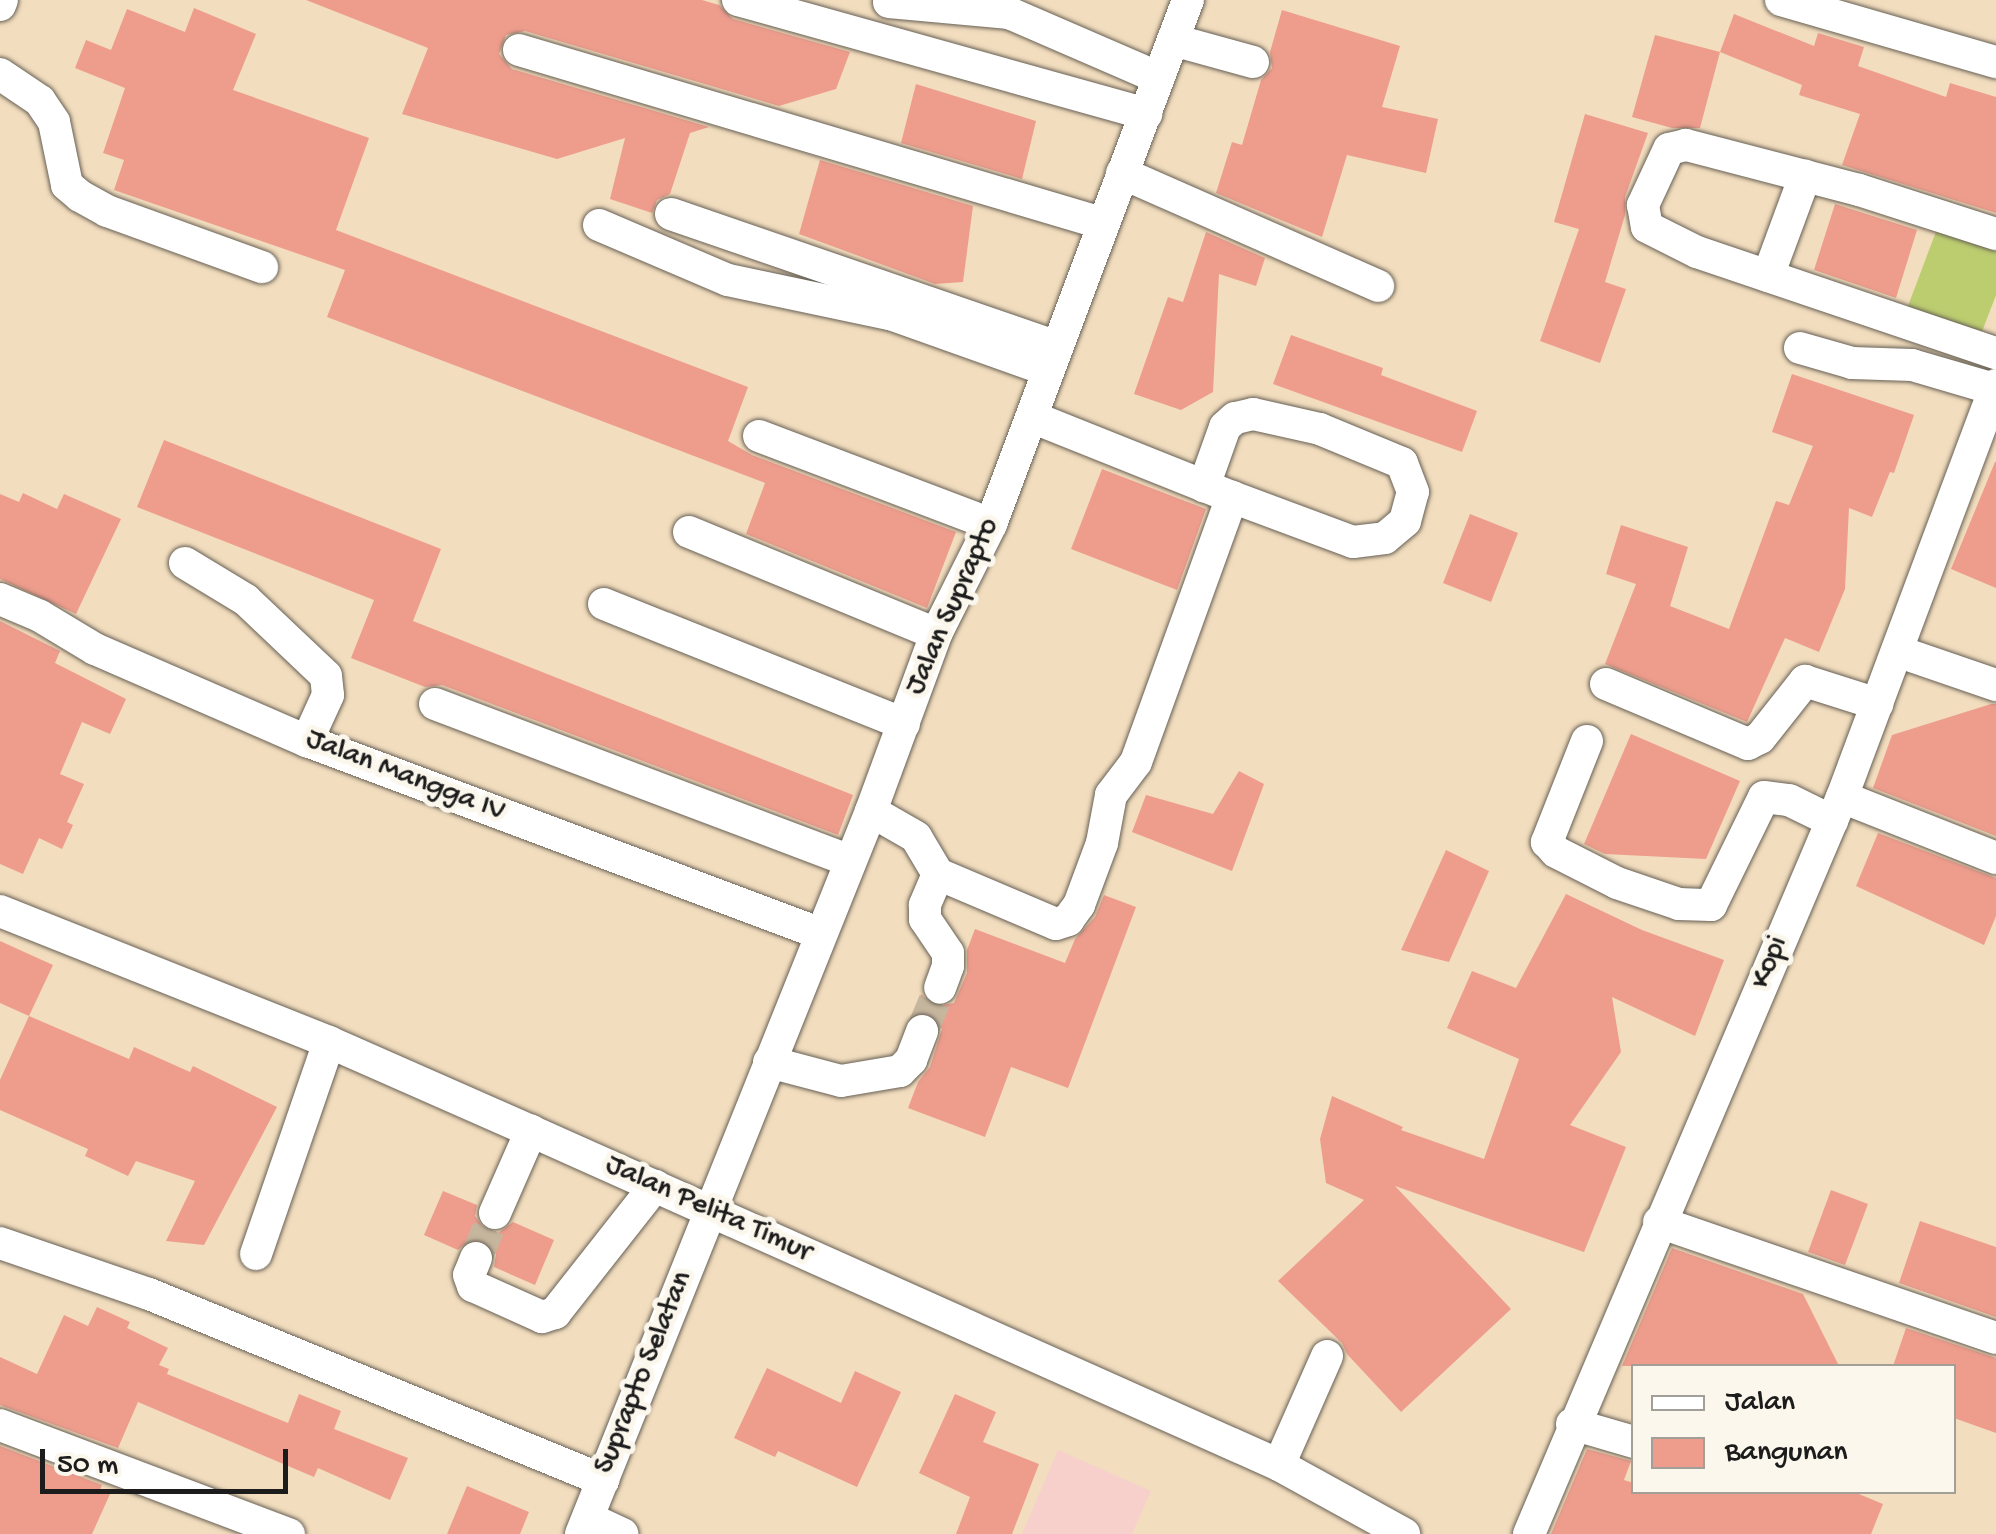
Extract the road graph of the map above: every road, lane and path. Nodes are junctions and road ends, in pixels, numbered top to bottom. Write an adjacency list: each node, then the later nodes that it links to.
1 (738, 0): 11 (street)
2 (1188, 0): 5 (street, Jalan Suprapto)
3 (1781, 0): 8 (street)
4 (889, 2): 10 (street)
5 (1174, 40): 7 (street); 10 (street, Jalan Suprapto)
6 (519, 50): 15 (street)
7 (1253, 62)
8 (1996, 62)
9 (0, 74): 18 (street)
10 (1159, 78): 11 (street, Jalan Suprapto)
11 (1146, 114): 12 (street, Jalan Suprapto)
12 (1122, 173): 15 (street, Jalan Suprapto); 20 (street)
13 (1805, 176): 17 (street); 19 (street); 19 (street)
14 (672, 214): 23 (street)
15 (1101, 223): 23 (street, Jalan Suprapto)
16 (599, 225): 23 (street)
17 (1996, 234)
18 (262, 267)
19 (1768, 276): 22 (street)
20 (1378, 286)
21 (1800, 348): 24 (street)
22 (1996, 353)
23 (1051, 358): 25 (street, Jalan Suprapto)
24 (1995, 387): 27 (street, Kopi)
25 (1032, 417): 28 (street); 29 (street, Jalan Suprapto)
26 (759, 436): 29 (street)
27 (1986, 444): 35 (street, Kopi)
28 (1218, 492): 28 (street); 47 (street)
29 (991, 524): 34 (street, Jalan Suprapto)
30 (689, 532): 34 (street)
31 (185, 563): 41 (street)
32 (0, 599): 41 (street, Jalan Mangga IV)
33 (604, 604): 40 (street)
34 (936, 634): 40 (street, Jalan Suprapto)
35 (1897, 651): 37 (street); 39 (street, Kopi)
36 (1606, 684): 39 (street)
37 (1996, 686)
38 (436, 704): 46 (street)
39 (1877, 704): 43 (street, Kopi)
40 (904, 724): 44 (street, Jalan Suprapto)
41 (307, 741): 49 (street, Jalan Mangga IV)
42 (1587, 741): 43 (street)
43 (1838, 809): 45 (street); 58 (street, Kopi)
44 (871, 810): 46 (street, Jalan Suprapto); 47 (street)
45 (1996, 858)
46 (850, 861): 49 (street, Jalan Suprapto)
47 (938, 874): 50 (street)
48 (0, 911): 52 (street, Jalan Pelita Timur)
49 (819, 933): 53 (street, Jalan Suprapto)
50 (940, 988)
51 (922, 1031): 53 (street)
52 (329, 1042): 54 (street, Jalan Pelita Timur); 60 (street)
53 (769, 1062): 56 (street, Jalan Suprapto)
54 (531, 1130): 55 (street, Jalan Pelita Timur); 57 (street)
55 (655, 1186): 56 (street, Jalan Pelita Timur); 61 (street)
56 (709, 1211): 67 (street, Jalan Pelita Timur); 68 (street, Suprapto Selatan)
57 (495, 1214)
58 (1659, 1222): 62 (street); 64 (street, Kopi)
59 (0, 1243): 68 (street)
60 (256, 1254)
61 (476, 1258)
62 (1996, 1338)
63 (1327, 1356): 67 (street)
64 (1572, 1424): 66 (street); 73 (street, Kopi)
65 (0, 1425): 70 (street)
66 (1631, 1441)
67 (1279, 1465): 72 (street, Jalan Pelita Timur)
68 (603, 1480): 69 (street, Suprapto Selatan)
69 (584, 1526): 71 (street)
70 (289, 1534)
71 (622, 1534)
72 (1404, 1534)
73 (1529, 1534)

